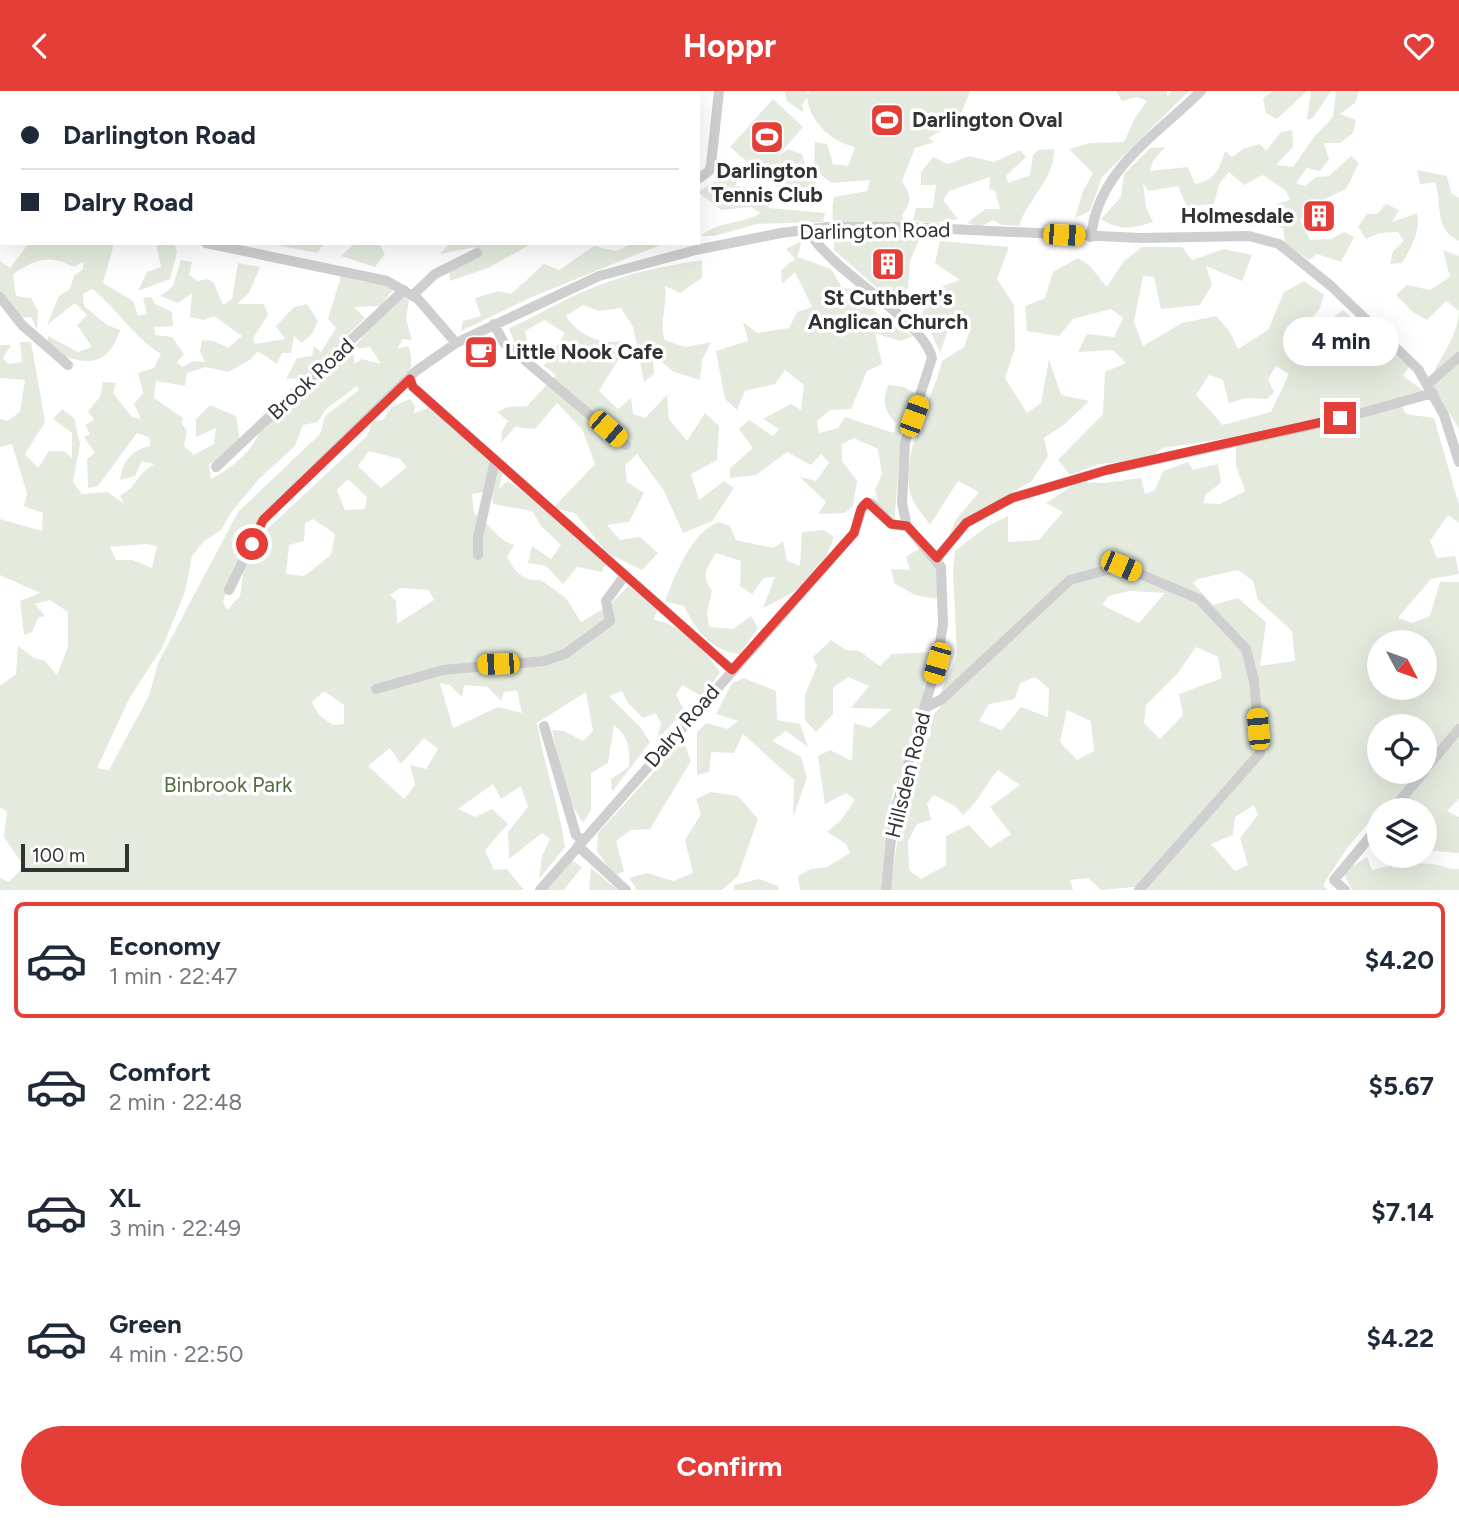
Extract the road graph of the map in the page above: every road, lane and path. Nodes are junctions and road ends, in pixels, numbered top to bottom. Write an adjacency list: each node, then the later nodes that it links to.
1 (719, 91): 3 (street)
2 (1202, 91): 5 (street)
3 (700, 178)
4 (808, 230): 5 (street, Darlington Road); 7 (street, Darlington Road); 21 (street)
5 (1095, 237): 16 (street, Darlington Road)
6 (216, 245): 9 (street)
7 (695, 247): 11 (street, Darlington Road)
8 (477, 253): 9 (street, Brook Road)
9 (409, 293): 12 (street); 20 (street, Brook Road)
10 (0, 297): 14 (street)
11 (494, 324): 12 (street, Darlington Road); 17 (street)
12 (456, 343): 15 (street, Darlington Road)
13 (1459, 357): 16 (street)
14 (68, 365)
15 (410, 379): 18 (street); 25 (street, Darlington Road)
16 (1431, 388): 19 (street, Darlington Road); 23 (street)
17 (626, 445)
18 (495, 460): 22 (street); 24 (street)
19 (1459, 462)
20 (216, 467)
21 (907, 526): 23 (street); 26 (street, Dalry Road)
22 (478, 555)
23 (937, 558): 28 (street, Hillsden Road)
24 (625, 575): 26 (street); 27 (street)
25 (229, 590)
26 (732, 670): 35 (street, Dalry Road)
27 (376, 689)
28 (925, 708): 38 (street, Hillsden Road); 39 (street)
29 (544, 726): 35 (street)
30 (1459, 729): 31 (street)
31 (1437, 755)
32 (1413, 784): 33 (street)
33 (1402, 798)
34 (1367, 840): 40 (street)
35 (581, 843): 36 (street, Dalry Road); 37 (street)
36 (540, 890)
37 (626, 890)
38 (886, 890)
39 (1139, 890)
40 (1345, 890)

